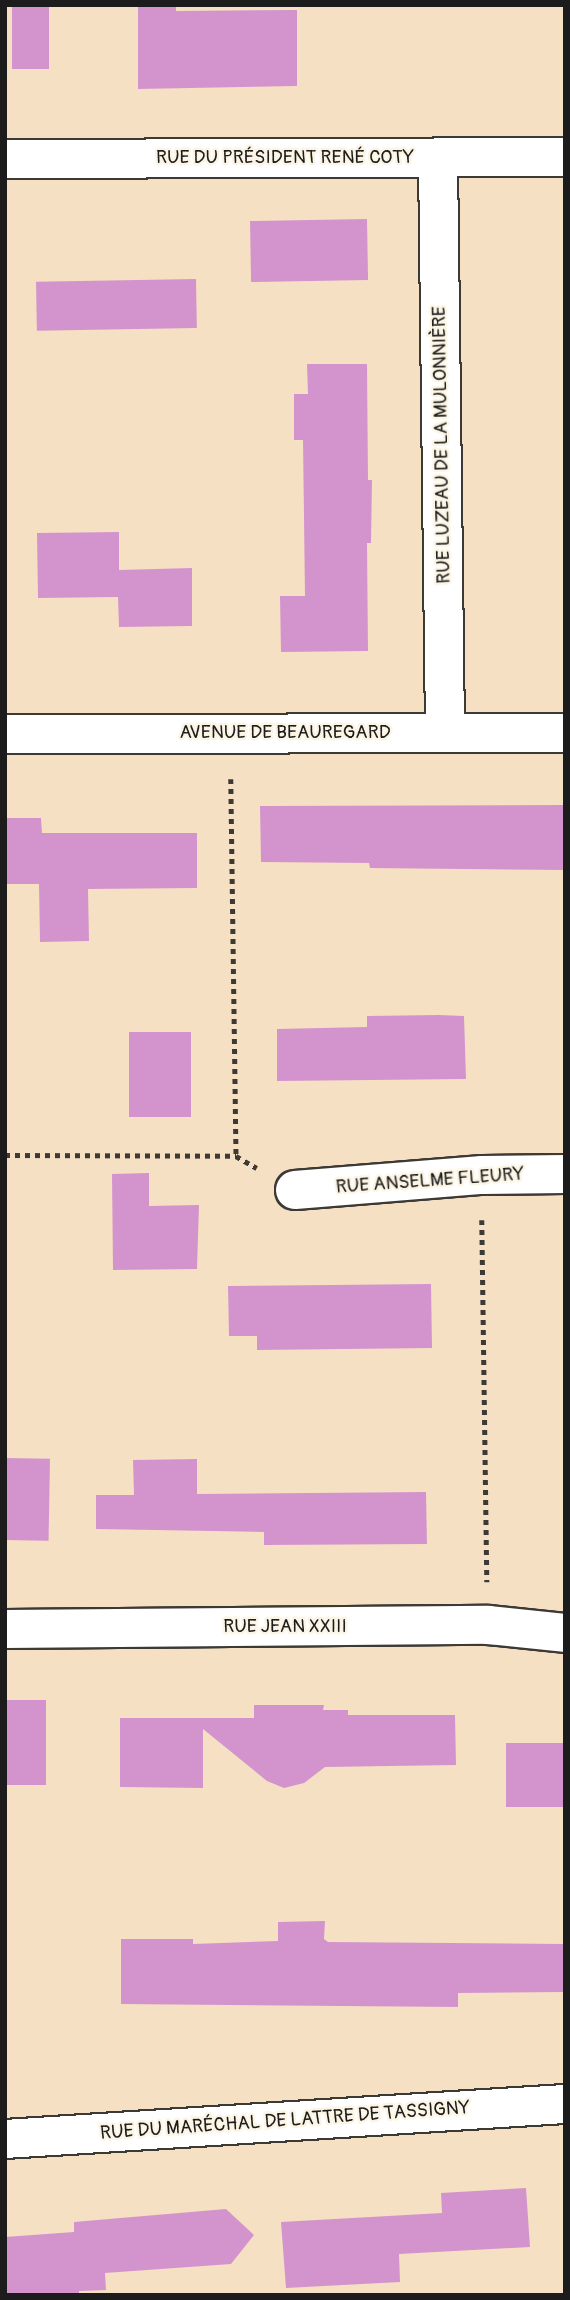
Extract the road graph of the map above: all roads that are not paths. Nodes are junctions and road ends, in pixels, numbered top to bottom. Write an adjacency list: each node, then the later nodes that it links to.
1 (565, 157): 2 (street, RUE DU PRÉSIDENT RENÉ COTY)
2 (438, 158): 3 (street, RUE DU PRÉSIDENT RENÉ COTY); 4 (street, RUE LUZEAU DE LA MULONNIÈRE)
3 (5, 159)
4 (445, 733): 5 (street, AVENUE DE BEAUREGARD); 6 (street, AVENUE DE BEAUREGARD)
5 (565, 733)
6 (5, 734)
7 (565, 1174): 8 (street, RUE ANSELME FLEURY)
8 (295, 1190)
9 (5, 1629): 10 (street, RUE JEAN XXIII)
10 (565, 1633)
11 (565, 2104): 12 (street, RUE DU MARÉCHAL DE LATTRE DE TASSIGNY)
12 (5, 2139)

